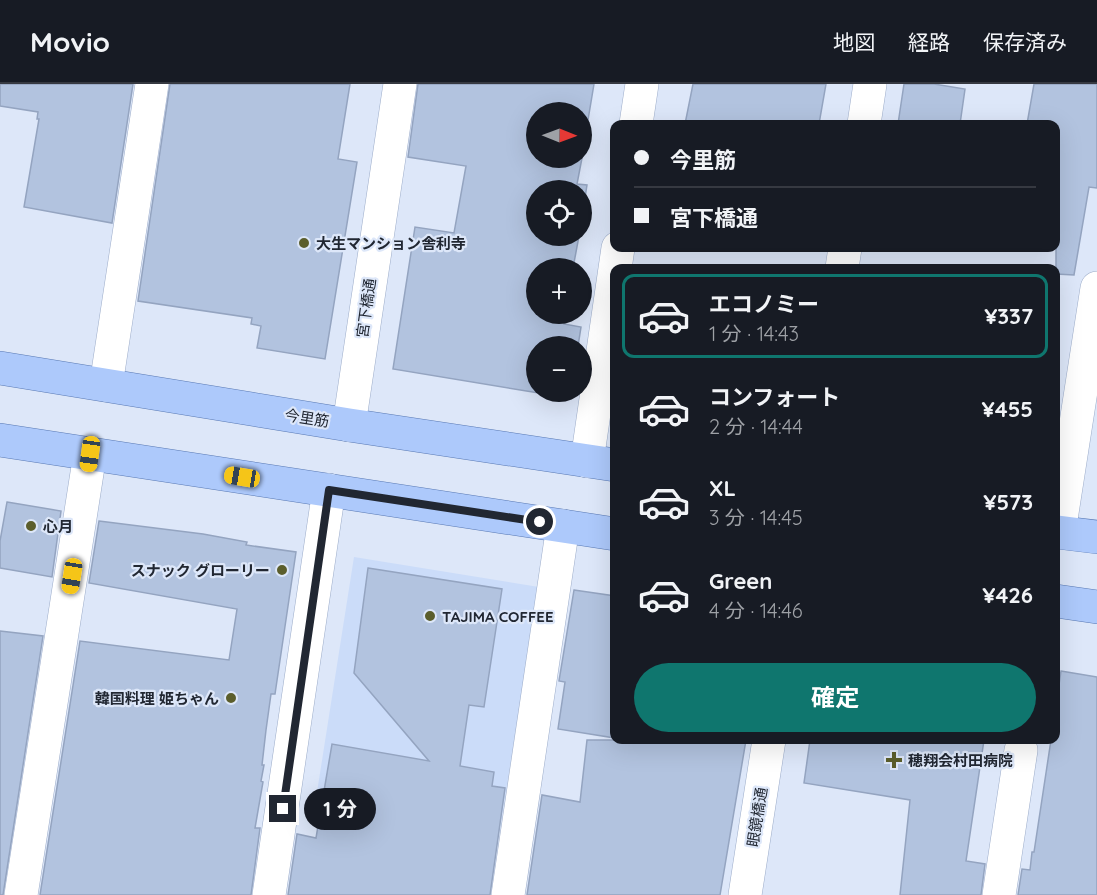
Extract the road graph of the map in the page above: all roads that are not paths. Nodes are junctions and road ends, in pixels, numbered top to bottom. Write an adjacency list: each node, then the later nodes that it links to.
1 (152, 84): 10 (street)
2 (400, 84): 11 (street, 宮下橋通)
3 (642, 84): 5 (street)
4 (870, 84): 6 (street)
5 (637, 120)
6 (865, 120)
7 (1097, 288): 16 (street)
8 (610, 349): 14 (street)
9 (0, 368): 10 (main road, 今里筋)
10 (106, 385): 11 (main road, 今里筋)
11 (349, 425): 14 (main road, 今里筋)
12 (0, 440): 13 (main road)
13 (90, 454): 15 (main road); 25 (street)
14 (601, 463)
15 (329, 490): 17 (main road); 26 (street)
16 (1060, 514)
17 (563, 526): 19 (main road); 27 (street)
18 (1060, 532): 20 (main road)
19 (610, 533)
20 (1097, 537)
21 (1060, 602): 22 (main road)
22 (1097, 607)
23 (768, 744): 28 (street, 眼鏡橋通)
24 (1021, 750): 29 (street)
25 (21, 895)
26 (269, 895)
27 (508, 895)
28 (745, 895)
29 (999, 895)

